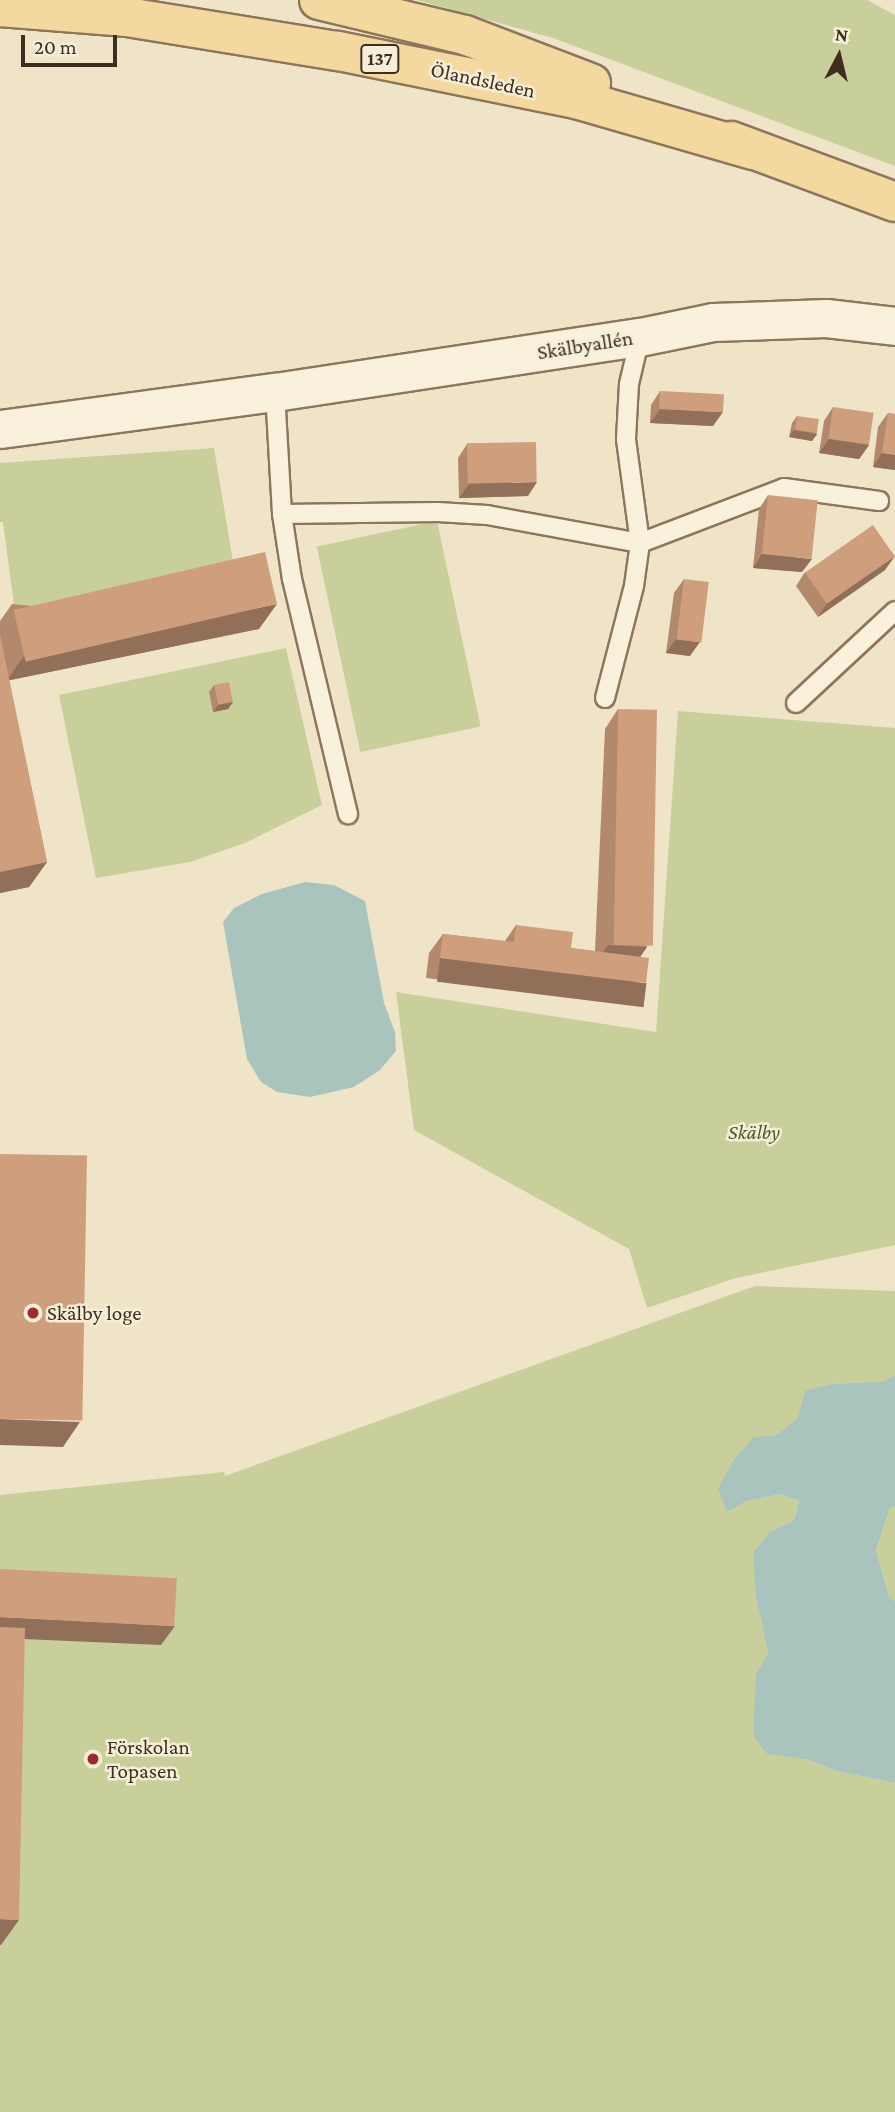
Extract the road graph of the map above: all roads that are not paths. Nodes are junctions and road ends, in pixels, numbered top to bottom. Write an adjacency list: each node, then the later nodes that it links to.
1 (319, 0): 3 (main road, Ölandsleden / 137)
2 (0, 7): 3 (main road, Ölandsleden / 137)
3 (753, 150): 4 (main road, Ölandsleden / 137)
4 (895, 202)
5 (895, 326): 6 (street, Skälbyallén)
6 (640, 337): 7 (street, Skälbyallén); 11 (lane)
7 (275, 392): 8 (street, Skälbyallén); 10 (lane)
8 (0, 429)
9 (879, 501): 11 (lane)
10 (282, 514): 11 (lane); 15 (lane)
11 (640, 543): 13 (lane)
12 (895, 611): 14 (lane)
13 (605, 698)
14 (796, 703)
15 (348, 814)

